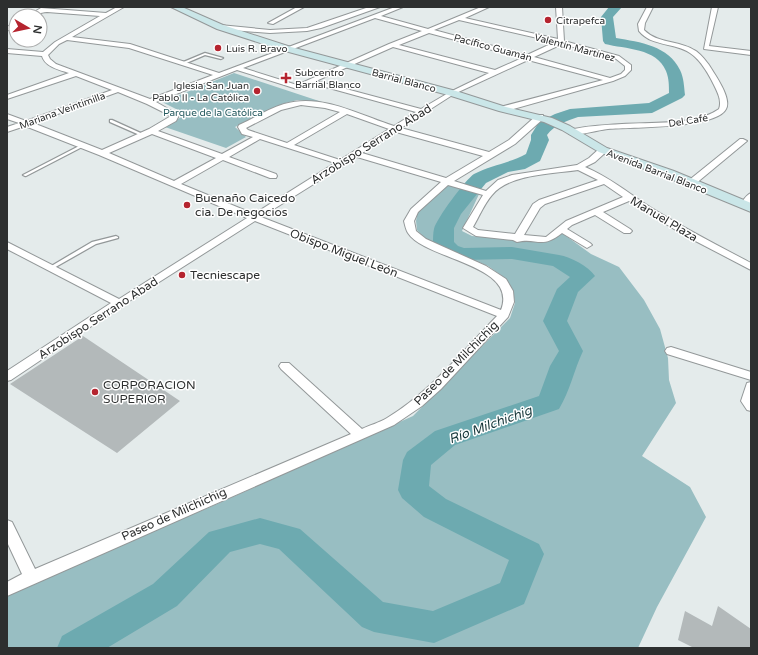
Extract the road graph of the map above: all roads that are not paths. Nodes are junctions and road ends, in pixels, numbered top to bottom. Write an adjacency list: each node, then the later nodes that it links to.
1 (121, 7): 12 (street)
2 (175, 7): 16 (street, Barrial Blanco)
3 (301, 7): 15 (street)
4 (378, 7): 10 (street)
5 (400, 7): 13 (street)
6 (486, 7): 14 (street)
7 (559, 7): 19 (street)
8 (650, 7): 48 (street, Del Café)
9 (715, 7): 23 (street)
10 (371, 8): 16 (street)
11 (48, 10): 12 (street)
12 (106, 15): 18 (street)
13 (374, 16): 17 (street, Pacífico Guamán); 21 (street)
14 (458, 18): 17 (street); 19 (street, Valentín Martínez)
15 (271, 23)
16 (220, 27): 21 (street, Barrial Blanco)
17 (426, 30): 20 (street); 25 (street, Pacífico Guamán)
18 (66, 38): 24 (street); 27 (street)
19 (562, 42): 25 (street, Arzobispo Serrano Abad); 34 (street, Valentín Martínez)
20 (392, 45): 28 (street); 30 (street)
21 (288, 50): 28 (street, Barrial Blanco); 29 (street)
22 (7, 51): 24 (street)
23 (751, 53)
24 (45, 54): 31 (street)
25 (531, 57): 30 (street, Arzobispo Serrano Abad); 34 (street, Pacífico Guamán)
26 (221, 58): 27 (lane)
27 (183, 63): 32 (street)
28 (347, 64): 33 (street); 36 (street, Barrial Blanco)
29 (237, 68): 32 (street); 33 (street)
30 (497, 73): 36 (street, Arzobispo Serrano Abad)
31 (74, 74): 35 (street); 37 (street)
32 (219, 75): 38 (street)
33 (310, 80): 41 (street)
34 (611, 80): 39 (street, Valentín Martínez)
35 (117, 90): 38 (street); 45 (street, Mariana Veintimilla)
36 (452, 93): 39 (street, Barrial Blanco); 41 (street, Arzobispo Serrano Abad)
37 (7, 98)
38 (150, 102): 49 (street)
39 (503, 109): 43 (street, Barrial Blanco)
40 (345, 112): 46 (street); 51 (street); 53 (street)
41 (423, 112): 46 (street, Arzobispo Serrano Abad)
42 (7, 116): 45 (street, Obispo Miguel León)
43 (544, 118): 48 (street, Barrial Blanco); 58 (street, Paseo de Milchichig)
44 (111, 120): 50 (lane)
45 (25, 123): 47 (street, Mariana Veintimilla); 54 (street, Obispo Miguel León)
46 (394, 129): 57 (street, Arzobispo Serrano Abad); 58 (street)
47 (7, 130)
48 (569, 130): 55 (street, Avenida Barrial Blanco)
49 (152, 131): 50 (street); 59 (street)
50 (143, 135): 56 (street)
51 (259, 136): 53 (street); 59 (street)
52 (742, 141): 66 (street)
53 (289, 145): 60 (street)
54 (82, 146): 56 (street, Obispo Miguel León); 62 (lane)
55 (603, 150): 61 (street); 66 (street, Avenida Barrial Blanco)
56 (102, 153): 67 (street, Obispo Miguel León)
57 (356, 154): 60 (street, Arzobispo Serrano Abad); 65 (street)
58 (489, 155): 65 (street, Paseo de Milchichig)
59 (223, 157): 63 (street); 67 (street)
60 (342, 163): 72 (street, Arzobispo Serrano Abad)
61 (580, 167): 64 (street, Manuel Plaza); 68 (street)
62 (25, 175)
63 (273, 176)
64 (606, 180): 69 (street, Manuel Plaza); 76 (street)
65 (451, 183): 68 (street); 82 (street, Paseo de Milchichig)
66 (691, 183): 70 (street, Avenida Barrial Blanco)
67 (174, 184): 72 (street, Obispo Miguel León)
68 (484, 193): 76 (street)
69 (629, 198): 71 (street); 79 (street, Manuel Plaza)
70 (749, 203)
71 (596, 212): 73 (street); 74 (street)
72 (255, 218): 81 (street, Arzobispo Serrano Abad); 82 (street, Obispo Miguel León)
73 (561, 229): 76 (street); 78 (street)
74 (627, 231)
75 (116, 237): 80 (lane)
76 (517, 238)
77 (7, 245): 80 (street)
78 (587, 246)
79 (751, 267)
80 (50, 268): 81 (street)
81 (119, 303): 86 (street, Arzobispo Serrano Abad)
82 (504, 316): 89 (street, Paseo de Milchichig)
83 (670, 351): 85 (street)
84 (285, 366): 89 (street)
85 (751, 376)
86 (7, 377)
87 (751, 386): 88 (street)
88 (751, 407)
89 (360, 436): 91 (street, Paseo de Milchichig)
90 (7, 526): 91 (street)
91 (31, 577): 92 (street, Paseo de Milchichig)
92 (7, 589)

